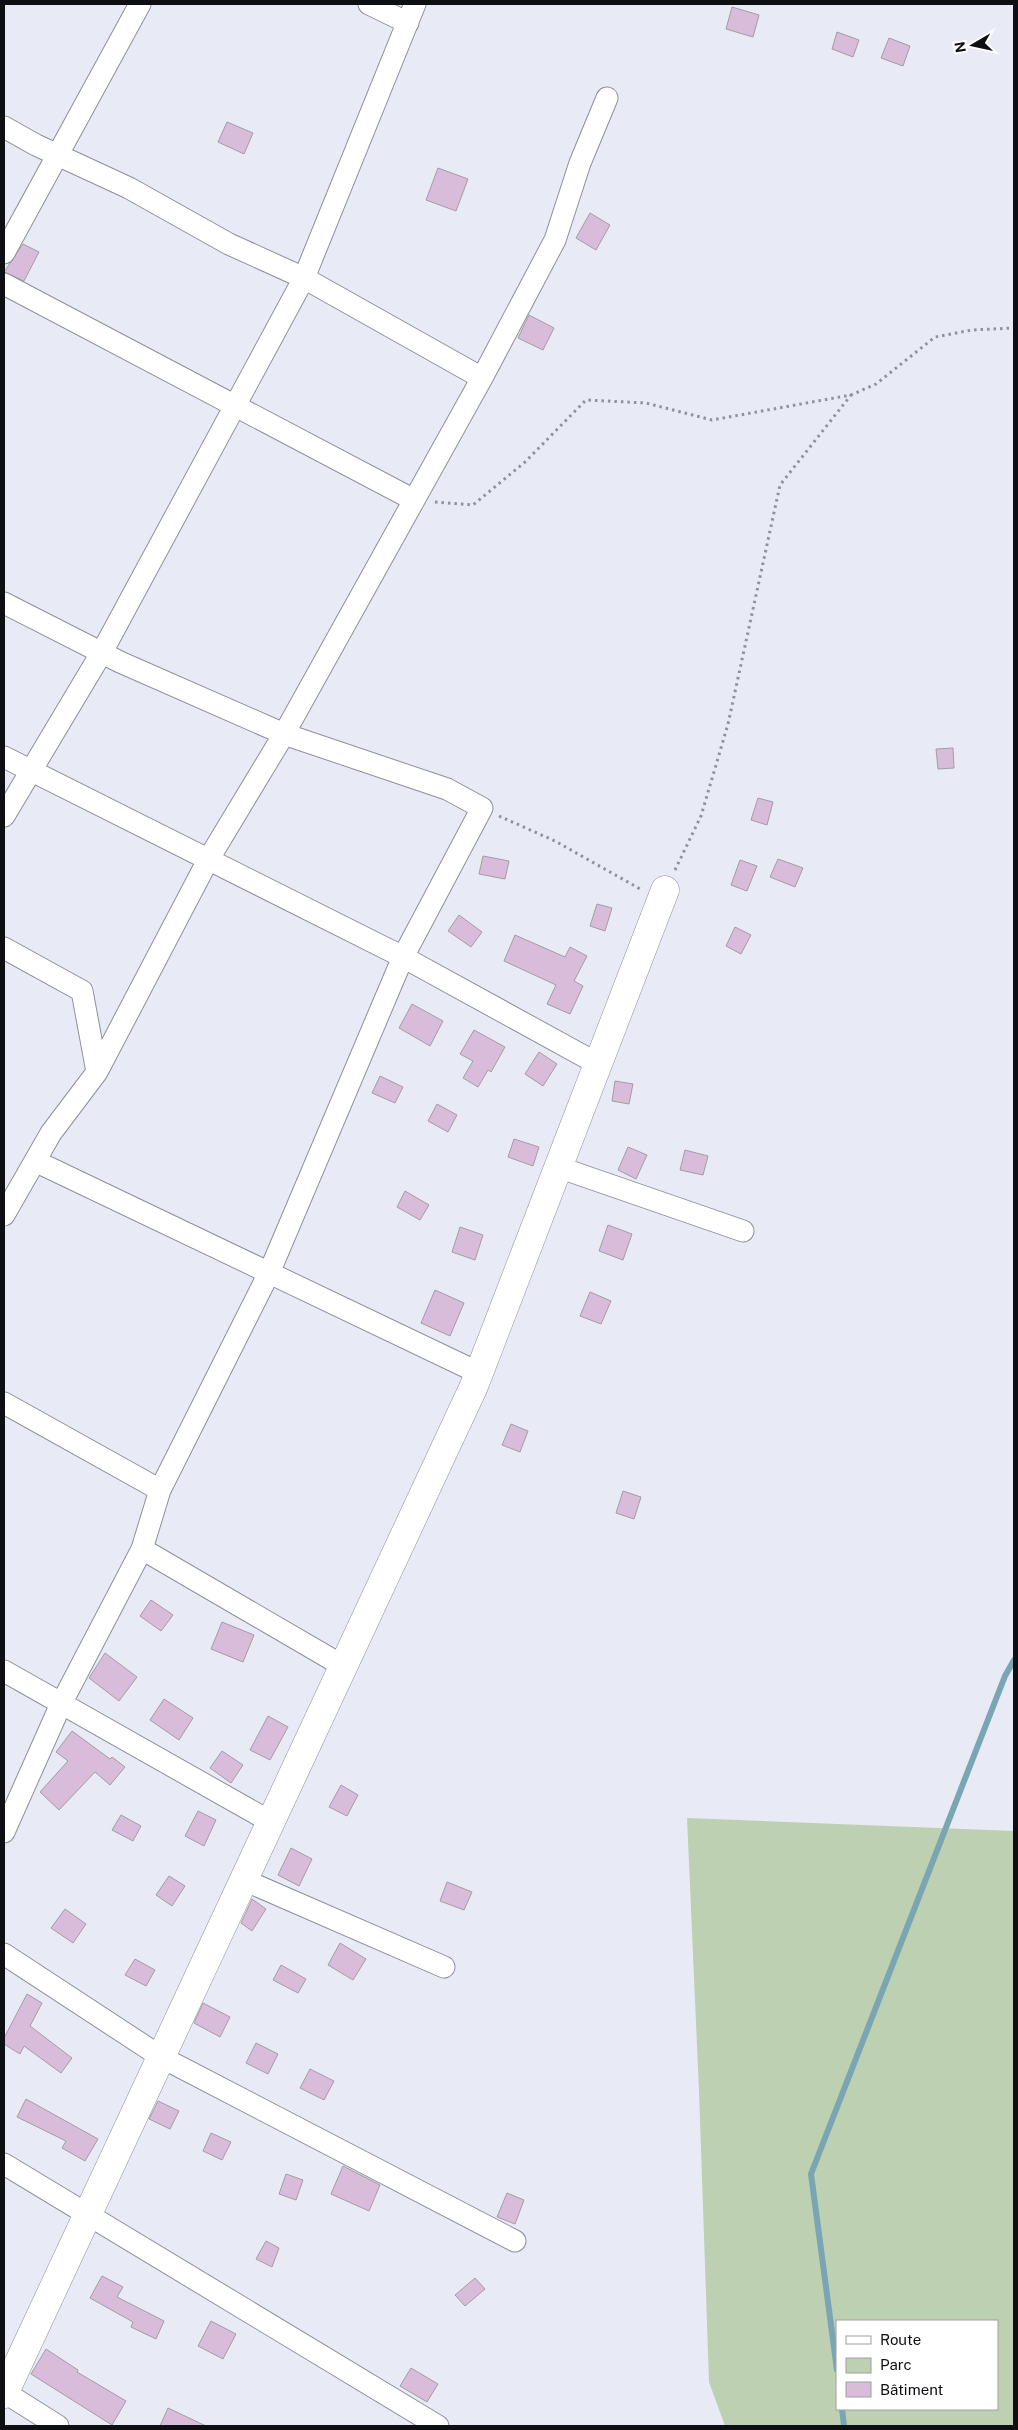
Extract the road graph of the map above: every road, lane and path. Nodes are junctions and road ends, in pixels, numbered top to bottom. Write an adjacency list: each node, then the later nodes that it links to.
1 (140, 4): 6 (street)
2 (369, 4): 3 (street)
3 (411, 14): 8 (street)
4 (607, 98): 11 (street)
5 (4, 127): 6 (street)
6 (58, 155): 7 (street); 8 (street)
7 (4, 253)
8 (304, 278): 11 (street); 13 (street)
9 (4, 284): 13 (street)
10 (1014, 328): 12 (path)
11 (482, 378): 14 (street)
12 (851, 395): 14 (path); 23 (path)
13 (236, 406): 14 (street); 16 (street)
14 (414, 500): 17 (street)
15 (4, 603): 16 (street)
16 (102, 652): 17 (street); 19 (street)
17 (284, 734): 20 (street); 22 (street)
18 (4, 757): 19 (street)
19 (31, 771): 21 (street); 22 (street)
20 (482, 808): 23 (path); 25 (street)
21 (4, 816)
22 (208, 860): 25 (street); 27 (street)
23 (663, 896): 26 (street)
24 (4, 948): 27 (street)
25 (403, 956): 26 (street); 32 (street)
26 (598, 1064): 29 (street)
27 (97, 1072): 28 (street)
28 (35, 1160): 30 (street); 32 (street)
29 (558, 1167): 31 (street); 33 (street)
30 (4, 1215)
31 (743, 1231)
32 (269, 1273): 33 (street); 35 (street)
33 (479, 1373): 37 (street)
34 (4, 1403): 35 (street)
35 (160, 1490): 36 (street)
36 (142, 1549): 37 (street); 39 (street)
37 (343, 1666): 40 (street)
38 (4, 1671): 39 (street)
39 (61, 1704): 40 (street); 41 (street)
40 (271, 1822): 42 (street)
41 (4, 1832)
42 (244, 1880): 44 (street); 45 (street)
43 (4, 1954): 45 (street)
44 (444, 1966)
45 (161, 2058): 47 (street); 48 (street)
46 (4, 2164): 47 (street)
47 (88, 2215): 49 (street); 51 (street)
48 (515, 2241)
49 (4, 2393): 50 (street)
50 (58, 2426)
51 (438, 2426)

